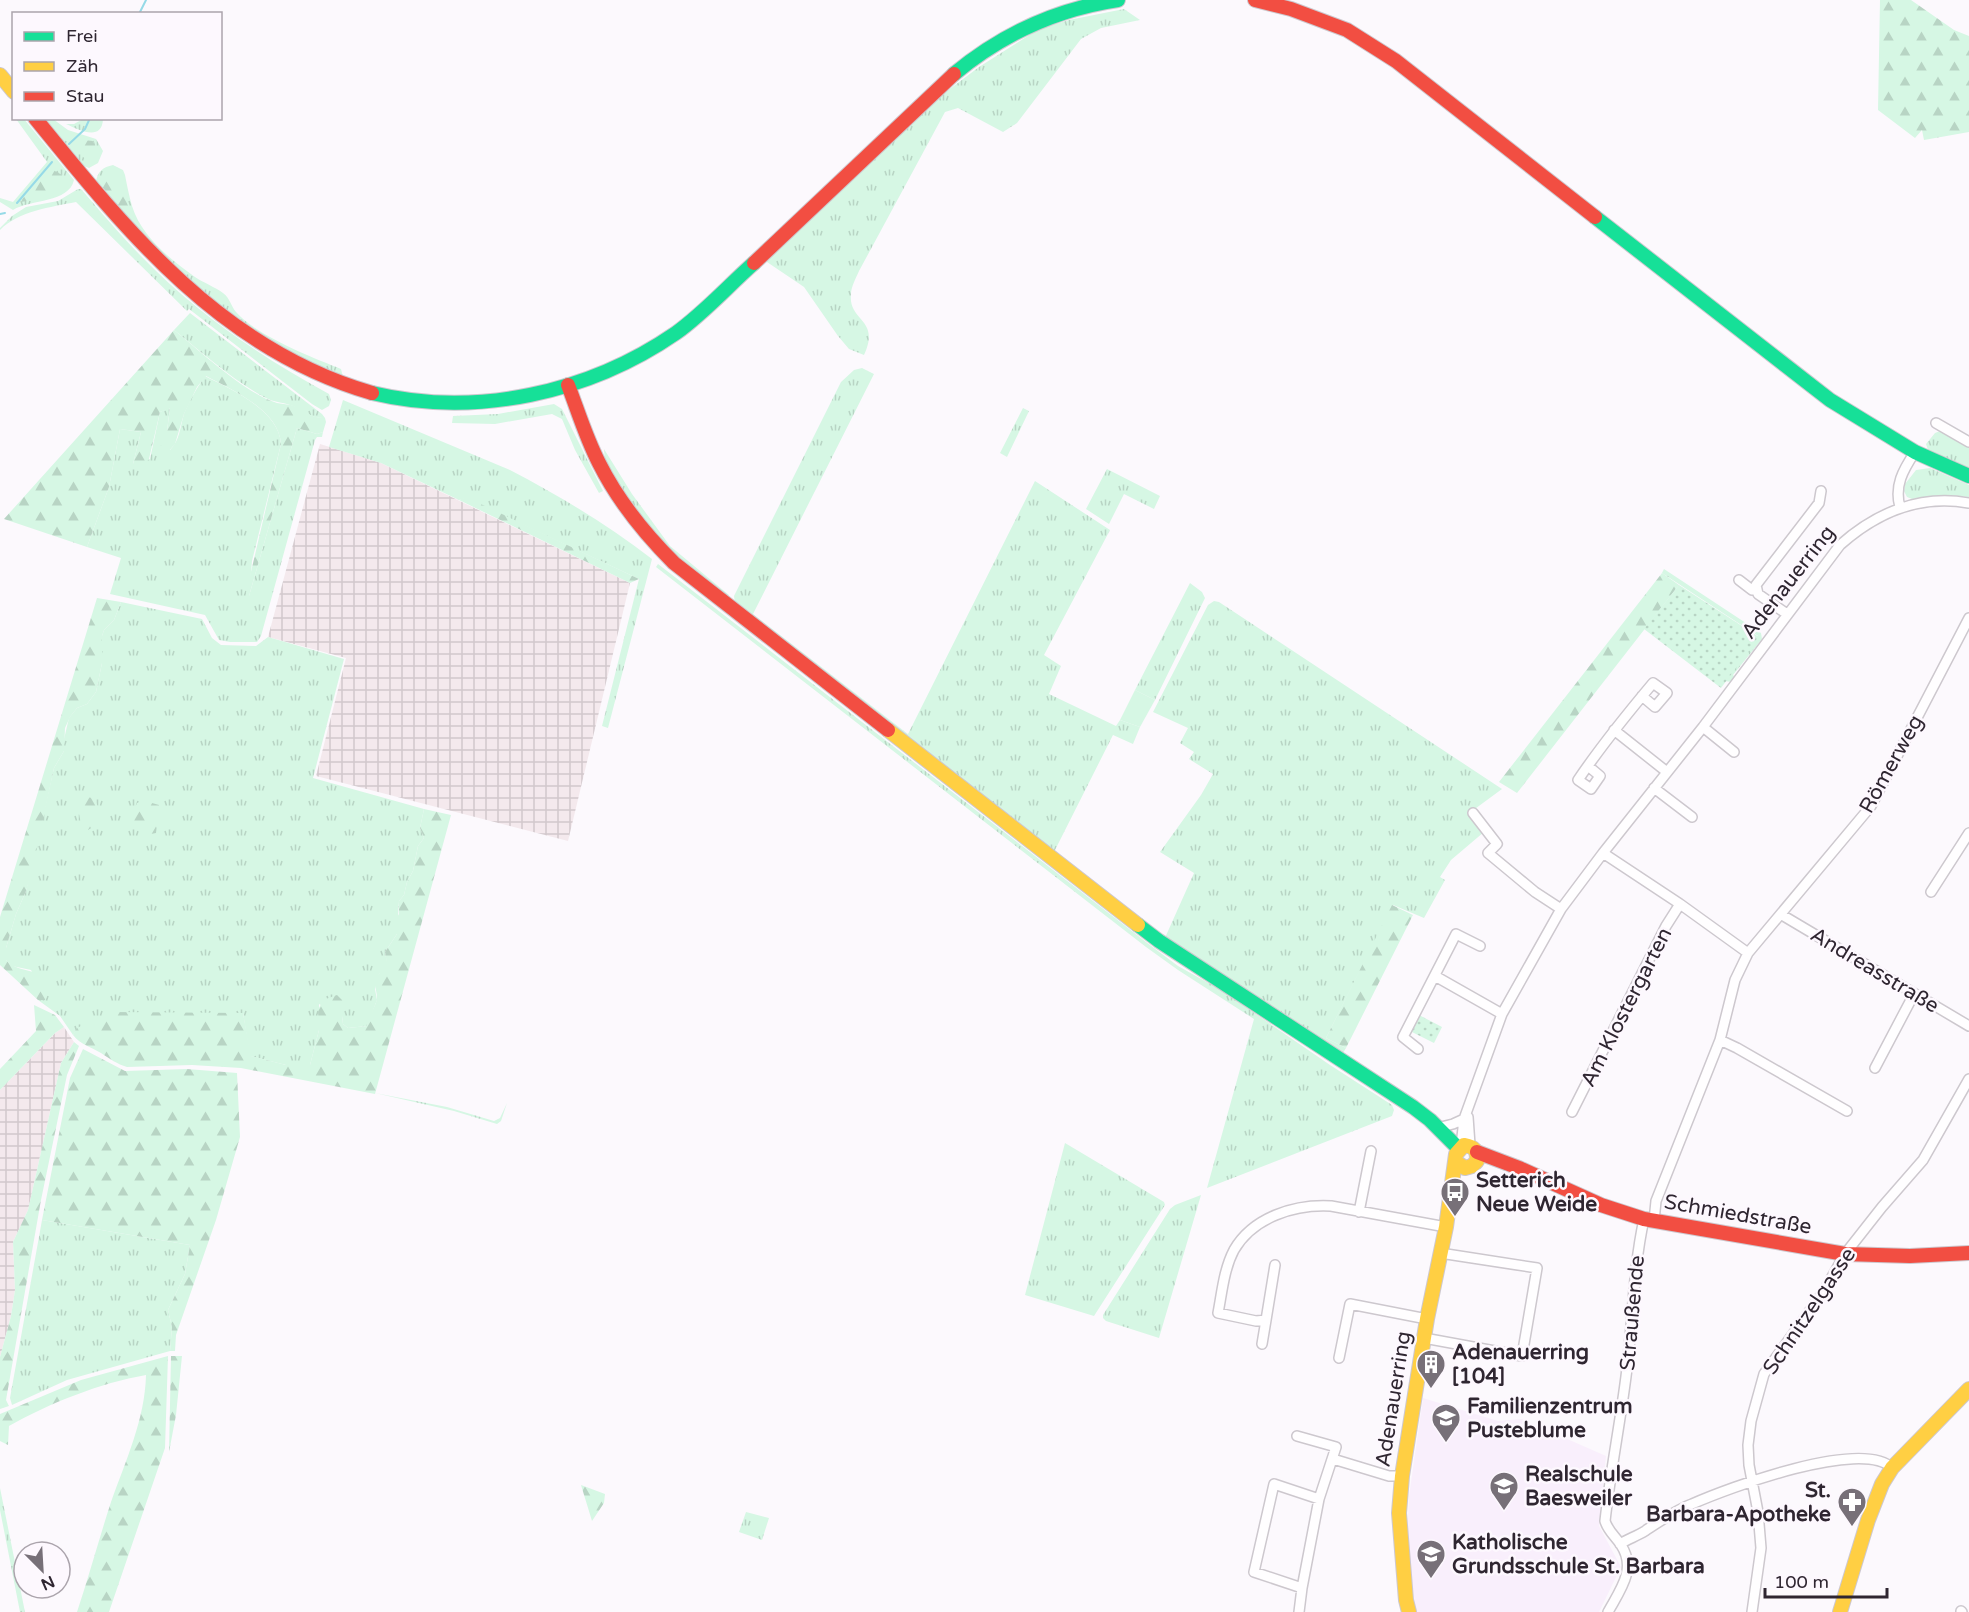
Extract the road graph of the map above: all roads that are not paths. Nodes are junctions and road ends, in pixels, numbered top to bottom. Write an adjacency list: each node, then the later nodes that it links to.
1 (1118, 0): 6 (main road)
2 (1255, 0): 9 (main road)
3 (0, 75): 4 (main road)
4 (12, 90)
5 (37, 120): 6 (main road)
6 (568, 385): 47 (main road)
7 (1936, 423): 8 (street)
8 (1969, 442)
9 (1915, 452): 10 (main road); 13 (street)
10 (1969, 476)
11 (1821, 491): 15 (street)
12 (1969, 502): 13 (street, Adenauerring)
13 (1900, 507): 16 (street, Adenauerring)
14 (1738, 580): 15 (street)
15 (1756, 590): 16 (street)
16 (1787, 614): 19 (street, Adenauerring)
17 (1969, 618): 32 (street, Römerweg)
18 (1642, 696): 20 (street)
19 (1703, 727): 21 (street); 23 (street, Adenauerring)
20 (1614, 730): 22 (street); 23 (street)
21 (1734, 752)
22 (1588, 766)
23 (1667, 772): 24 (street, Adenauerring)
24 (1654, 788): 26 (street); 28 (street, Adenauerring)
25 (1473, 813): 31 (street)
26 (1692, 817)
27 (1969, 833): 29 (street)
28 (1603, 853): 30 (street); 31 (street, Adenauerring)
29 (1931, 892)
30 (1680, 904): 34 (street); 45 (street, Am Klostergarten)
31 (1561, 909): 37 (street, Adenauerring)
32 (1782, 915): 34 (street, Römerweg); 36 (street, Andreasstraße)
33 (1480, 945): 35 (street)
34 (1748, 953): 39 (street, Straußende)
35 (1435, 976): 37 (street); 40 (street)
36 (1914, 994): 38 (street, Andreasstraße); 41 (street)
37 (1502, 1014): 43 (street, Adenauerring)
38 (1969, 1026)
39 (1720, 1041): 44 (street); 51 (street, Straußende)
40 (1418, 1048)
41 (1875, 1068)
42 (1969, 1079): 55 (street, Schnitzelgasse)
43 (1468, 1108): 46 (street, Adenauerring); 49 (street, Adenauerring)
44 (1847, 1111)
45 (1572, 1112)
46 (1464, 1119): 47 (street); 49 (street, Adenauerring)
47 (1434, 1124): 49 (main road)
48 (1371, 1150): 50 (street)
49 (1466, 1155): 51 (main road, Schmiedstraße); 52 (main road, Adenauerring)
50 (1359, 1212): 52 (street); 58 (street)
51 (1649, 1220): 55 (main road, Schmiedstraße); 69 (street, Straußende)
52 (1446, 1227): 53 (main road, Adenauerring)
53 (1440, 1253): 57 (main road, Adenauerring); 59 (street)
54 (1969, 1253): 55 (main road, Schmiedstraße)
55 (1845, 1254): 67 (street, Schnitzelgasse)
56 (1275, 1265): 58 (street)
57 (1427, 1319): 59 (main road, Adenauerring); 61 (street)
58 (1266, 1320): 60 (street)
59 (1424, 1338): 66 (main road, Adenauerring)
60 (1262, 1344)
61 (1339, 1358)
62 (1969, 1389): 65 (main road)
63 (1297, 1436): 64 (street)
64 (1333, 1459): 66 (street); 68 (street)
65 (1892, 1468): 67 (street); 75 (main road)
66 (1402, 1476): 72 (main road, Adenauerring)
67 (1752, 1481): 69 (street); 74 (street, Schnitzelgasse)
68 (1319, 1499): 70 (street); 70 (street)
69 (1620, 1544): 73 (street, Straußende)
70 (1302, 1588): 71 (street)
71 (1299, 1612)
72 (1409, 1612)
73 (1608, 1612)
74 (1752, 1612)
75 (1840, 1612)

